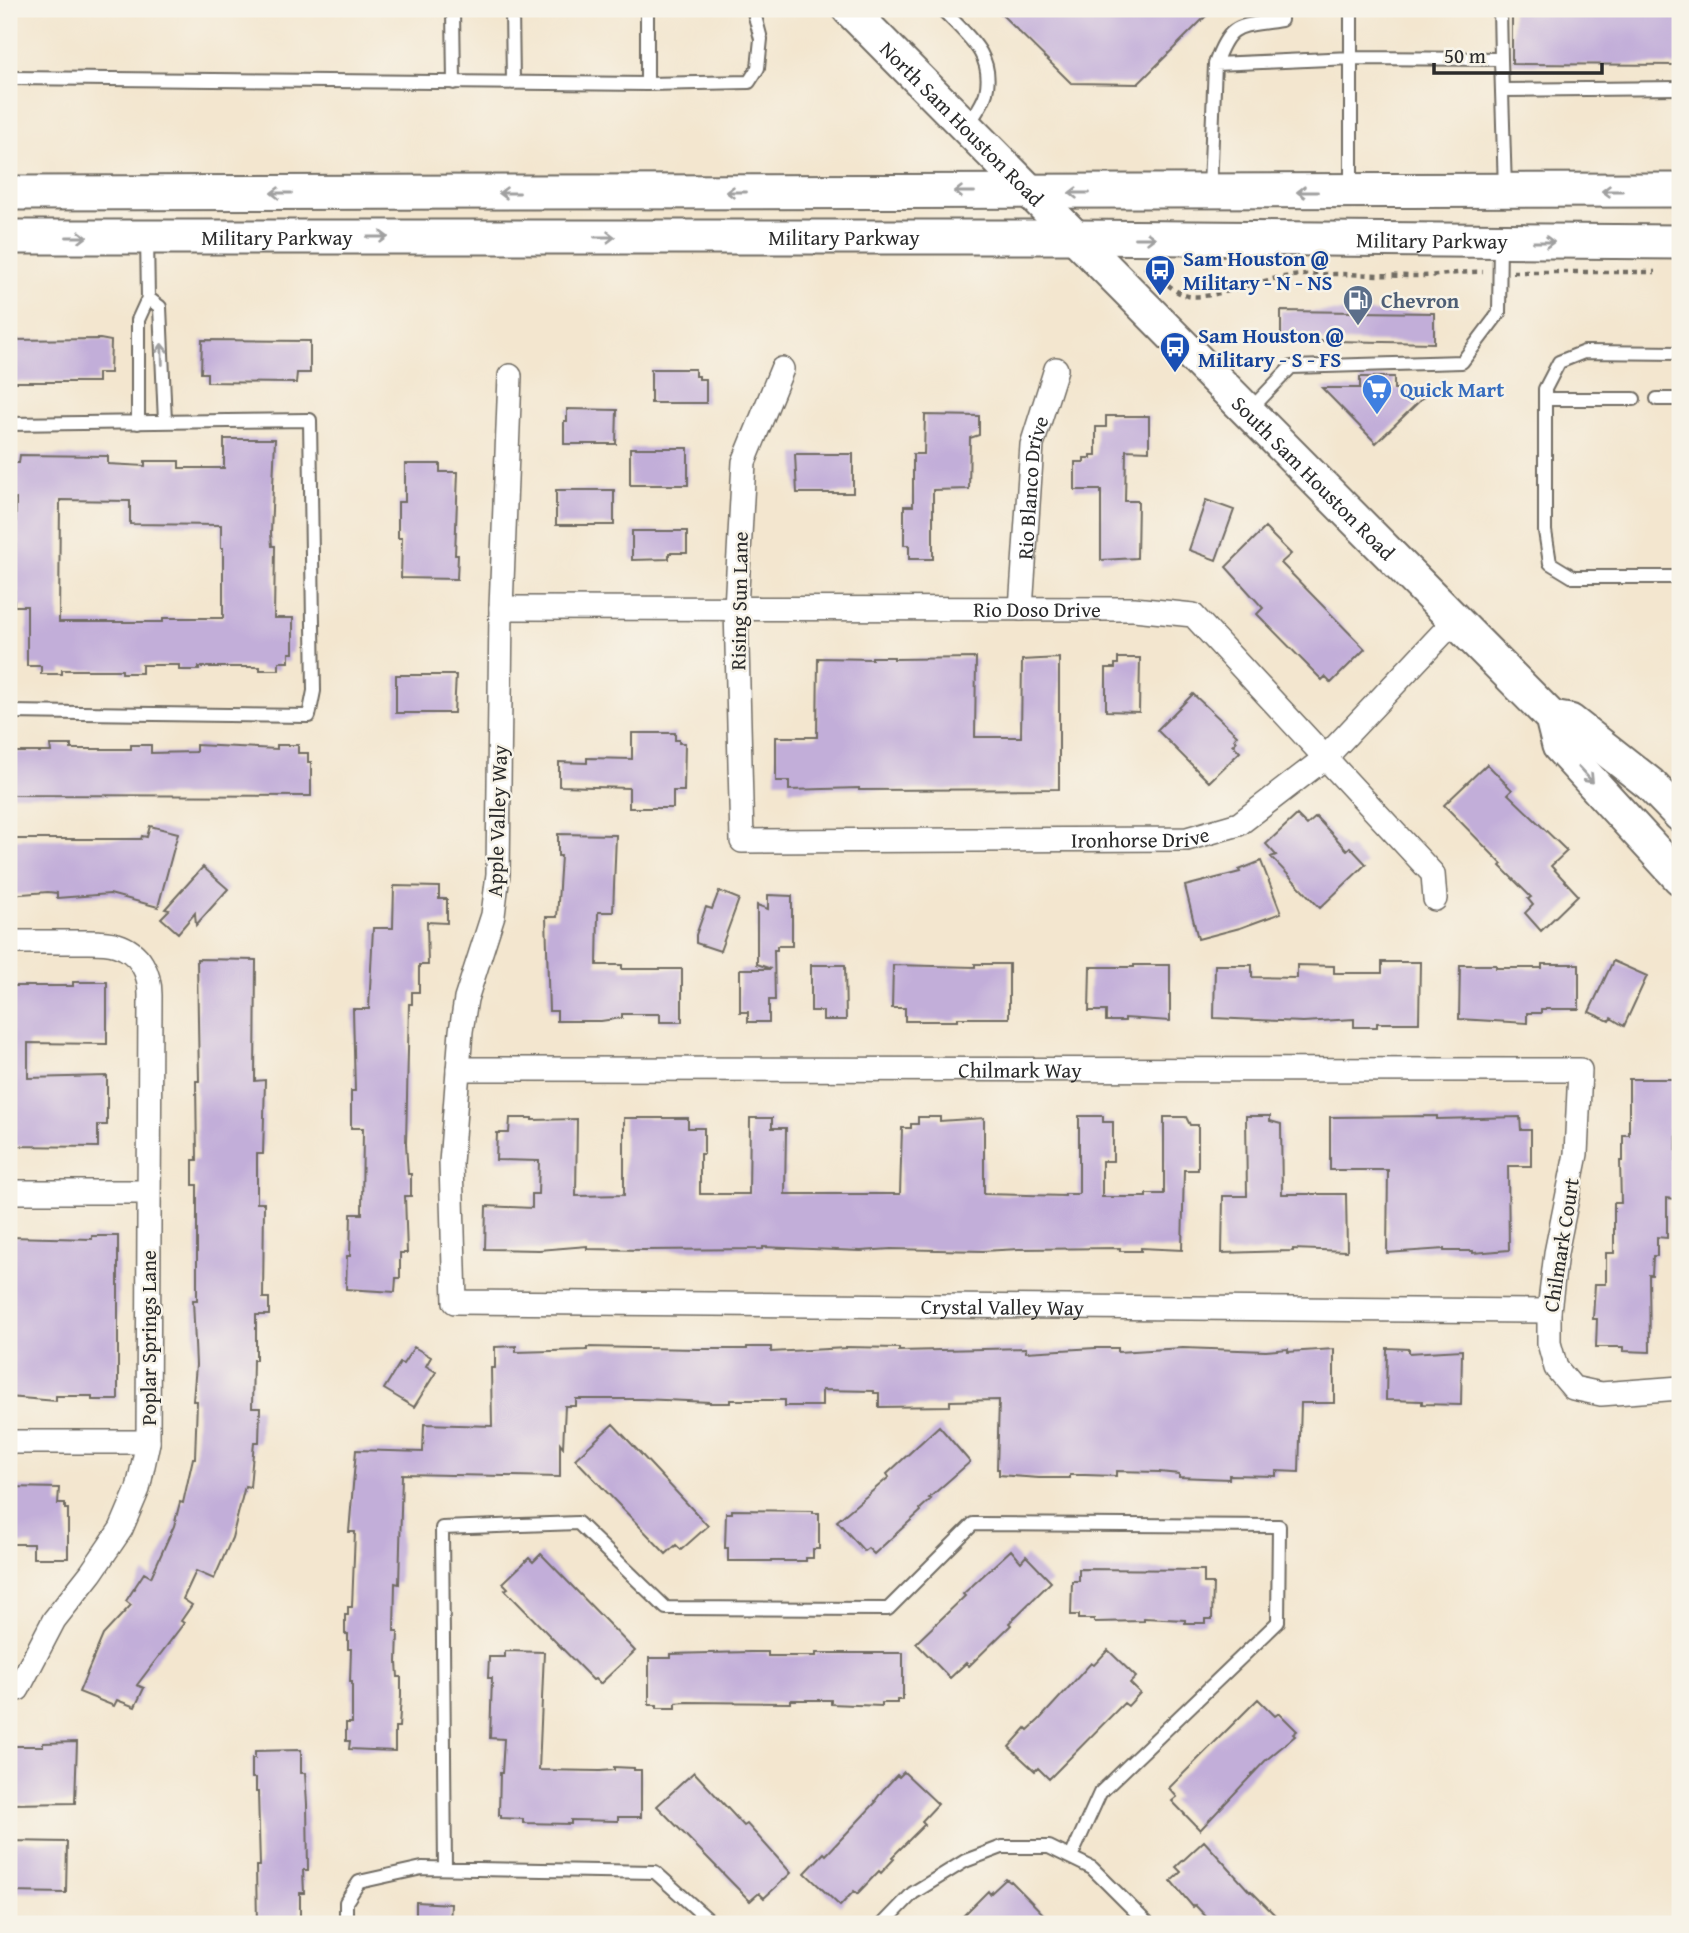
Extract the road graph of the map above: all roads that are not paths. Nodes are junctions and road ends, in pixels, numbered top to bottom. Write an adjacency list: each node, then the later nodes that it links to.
1 (453, 9): 14 (lane)
2 (512, 9): 15 (lane)
3 (647, 9): 16 (lane)
4 (753, 9): 16 (lane)
5 (849, 9): 19 (main road, North Sam Houston Road)
6 (942, 9): 19 (lane)
7 (1281, 9): 12 (lane)
8 (1351, 9): 10 (lane)
9 (1500, 9): 11 (lane)
10 (1351, 58): 11 (lane); 12 (lane); 24 (lane)
11 (1501, 59): 18 (lane)
12 (1215, 64): 23 (lane)
13 (9, 78): 14 (lane)
14 (454, 83): 15 (lane)
15 (513, 83): 16 (lane)
16 (647, 84)
17 (1680, 88): 18 (lane)
18 (1502, 90): 21 (lane)
19 (967, 127): 22 (main road, North Sam Houston Road)
20 (1680, 190): 21 (main road, Military Parkway, one-way to 21)
21 (1505, 191): 24 (main road, Military Parkway)
22 (1032, 192): 23 (main road, Military Parkway, one-way to 22); 26 (main road, Military Parkway, one-way to 26); 29 (main road, North Sam Houston Road)
23 (1210, 192): 24 (main road, Military Parkway, one-way to 23)
24 (1351, 192)
25 (9, 193): 26 (main road, Military Parkway)
26 (147, 193): 28 (main road)
27 (9, 237): 28 (main road, Military Parkway, one-way to 28)
28 (147, 237): 29 (main road, Military Parkway, one-way to 29); 32 (lane)
29 (1076, 237): 31 (main road, Military Parkway, one-way to 31); 41 (main road, South Sam Houston Road)
30 (1680, 242): 31 (main road, Military Parkway, one-way to 30)
31 (1500, 257): 41 (lane)
32 (148, 298): 42 (lane, one-way to 32); 43 (lane)
33 (1680, 353): 37 (lane)
34 (782, 369): 47 (street, Rising Sun Lane)
35 (1056, 369): 48 (street, Rio Blanco Drive)
36 (510, 376): 46 (street, Apple Valley Way)
37 (1545, 398): 38 (lane); 45 (lane)
38 (1634, 398)
39 (1657, 398): 40 (lane)
40 (1680, 399)
41 (1249, 412): 49 (main road, South Sam Houston Road)
42 (165, 422): 43 (lane); 50 (lane)
43 (138, 423): 44 (lane)
44 (9, 424)
45 (1680, 577)
46 (501, 608): 47 (street, Rio Doso Drive); 58 (street, Apple Valley Way)
47 (736, 608): 48 (street, Rio Doso Drive); 54 (street, Rising Sun Lane)
48 (1021, 609): 52 (street, Rio Doso Drive)
49 (1455, 620): 51 (main road, South Sam Houston Road); 52 (street, Ironhorse Drive)
50 (9, 712)
51 (1552, 718): 53 (main road, South Sam Houston Road); 55 (main road, South Sam Houston Road, one-way to 55)
52 (1325, 758): 54 (street, Ironhorse Drive); 56 (street, Rio Doso Drive)
53 (1680, 814)
54 (742, 841)
55 (1680, 878)
56 (1436, 899)
57 (9, 942): 61 (street, Poplar Springs Lane)
58 (458, 1069): 59 (street, Chilmark Way); 62 (street, Apple Valley Way)
59 (1580, 1070): 63 (street, Chilmark Court)
60 (9, 1192): 61 (street)
61 (148, 1192): 66 (street, Poplar Springs Lane)
62 (455, 1303): 63 (street, Crystal Valley Way)
63 (1549, 1311): 64 (street, Chilmark Court)
64 (1680, 1388)
65 (9, 1442): 66 (street)
66 (148, 1442): 67 (street, Poplar Springs Lane)
67 (13, 1690)
68 (1071, 1857): 69 (lane); 72 (lane); 73 (lane)
69 (445, 1868): 70 (lane); 71 (lane)
70 (346, 1924)
71 (713, 1924)
72 (883, 1924)
73 (1148, 1924)

